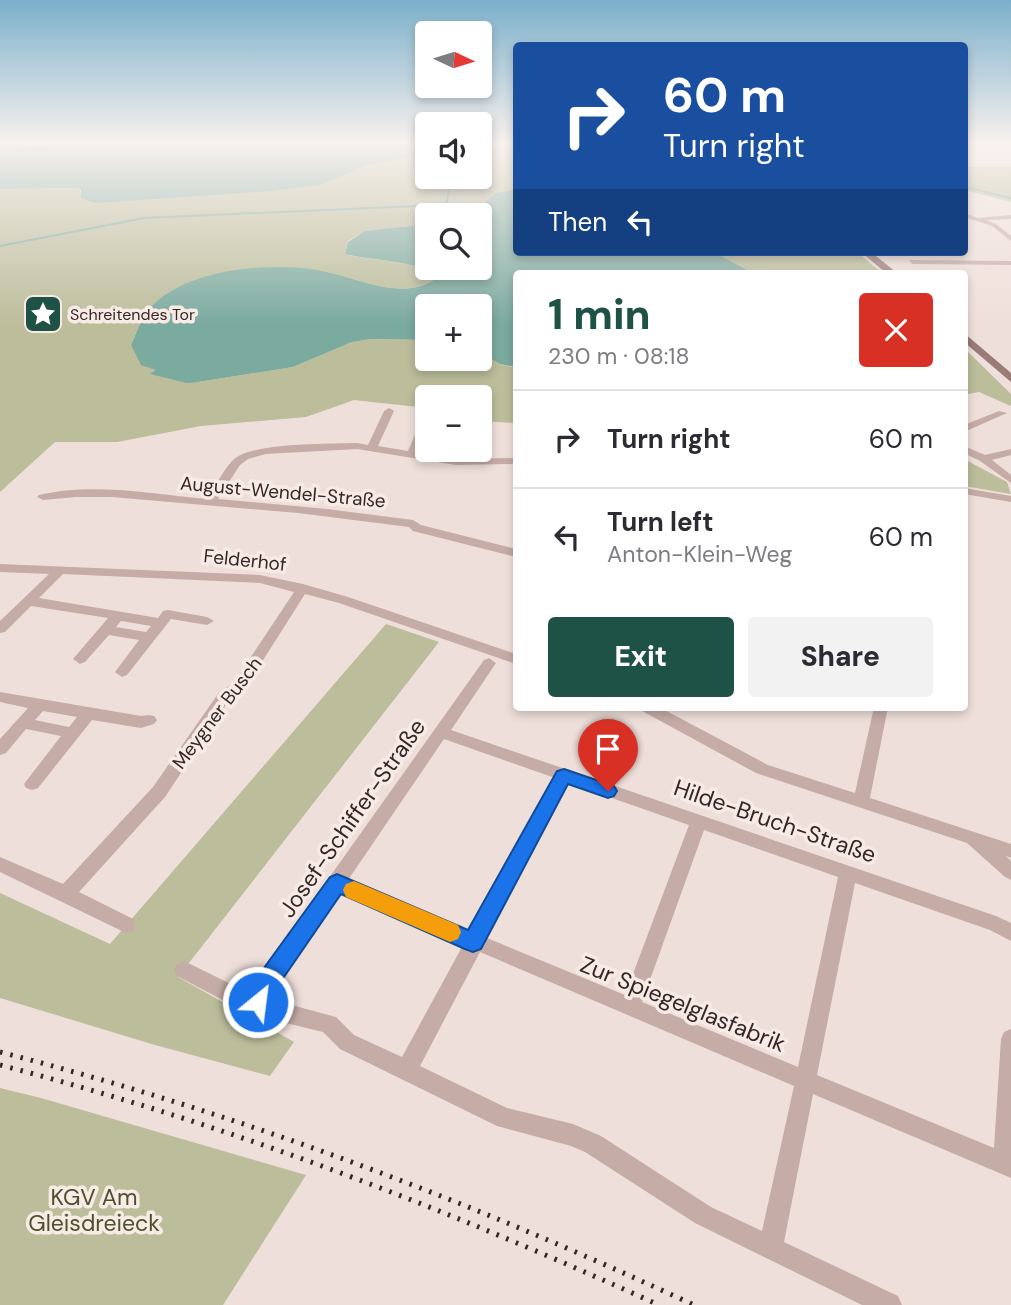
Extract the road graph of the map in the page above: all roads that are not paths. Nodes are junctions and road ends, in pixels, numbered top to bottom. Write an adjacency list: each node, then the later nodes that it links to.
1 (968, 216): 3 (street)
2 (1011, 217): 3 (street)
3 (979, 219): 4 (street)
4 (1011, 239)
5 (870, 256): 8 (main road)
6 (912, 262): 7 (street)
7 (1011, 262)
8 (888, 270)
9 (968, 340): 10 (main road)
10 (1011, 379)
11 (389, 411): 14 (street)
12 (1002, 412): 13 (street)
13 (968, 427)
14 (372, 447): 18 (street); 25 (street)
15 (415, 447): 18 (street)
16 (968, 451): 19 (street)
17 (1011, 452): 19 (street)
18 (412, 454): 20 (street)
19 (984, 460): 21 (street)
20 (513, 461)
21 (1011, 481)
22 (968, 492): 24 (street)
23 (43, 497): 25 (street, August-Wendel-Straße)
24 (1011, 499)
25 (211, 502): 26 (street, August-Wendel-Straße)
26 (513, 552)
27 (0, 568): 28 (street, Felderhof)
28 (60, 570): 29 (street, Felderhof); 30 (street)
29 (303, 588): 37 (street, Felderhof); 61 (street, Meygner Busch)
30 (29, 601): 31 (street); 34 (street)
31 (118, 616): 33 (street); 35 (street)
32 (207, 621): 33 (street)
33 (161, 623): 36 (street)
34 (0, 629)
35 (106, 630): 36 (street); 38 (street)
36 (149, 637): 40 (street)
37 (513, 658)
38 (80, 659)
39 (489, 663): 49 (street, Josef-Schiffer-Straße)
40 (122, 672)
41 (0, 697): 42 (street)
42 (39, 705): 45 (street); 47 (street)
43 (655, 711): 53 (street)
44 (880, 711): 53 (street)
45 (88, 714): 46 (street); 48 (street)
46 (149, 720)
47 (23, 723): 48 (street); 50 (street)
48 (72, 733): 52 (street)
49 (441, 733): 51 (street, Hilde-Bruch-Straße); 60 (street, Josef-Schiffer-Straße)
50 (0, 750)
51 (564, 776): 54 (street, Hilde-Bruch-Straße); 64 (street)
52 (32, 783)
53 (861, 802): 55 (street)
54 (698, 822): 59 (street, Hilde-Bruch-Straße); 67 (street)
55 (973, 838): 56 (street); 58 (street)
56 (1011, 851)
57 (0, 864): 61 (street)
58 (1011, 872)
59 (848, 873): 63 (street, Hilde-Bruch-Straße); 70 (street)
60 (337, 883): 64 (street, Zur Spiegelglasfabrik); 66 (street, Josef-Schiffer-Straße)
61 (66, 894): 62 (street)
62 (126, 925)
63 (1011, 933)
64 (473, 942): 67 (street, Zur Spiegelglasfabrik); 69 (street)
65 (184, 970): 66 (street)
66 (258, 1002): 69 (street)
67 (630, 1008): 70 (street, Zur Spiegelglasfabrik)
68 (1011, 1039): 71 (street)
69 (406, 1071): 72 (street)
70 (804, 1080): 71 (street, Zur Spiegelglasfabrik); 72 (street)
71 (1007, 1166)
72 (771, 1247): 73 (street)
73 (889, 1305)

